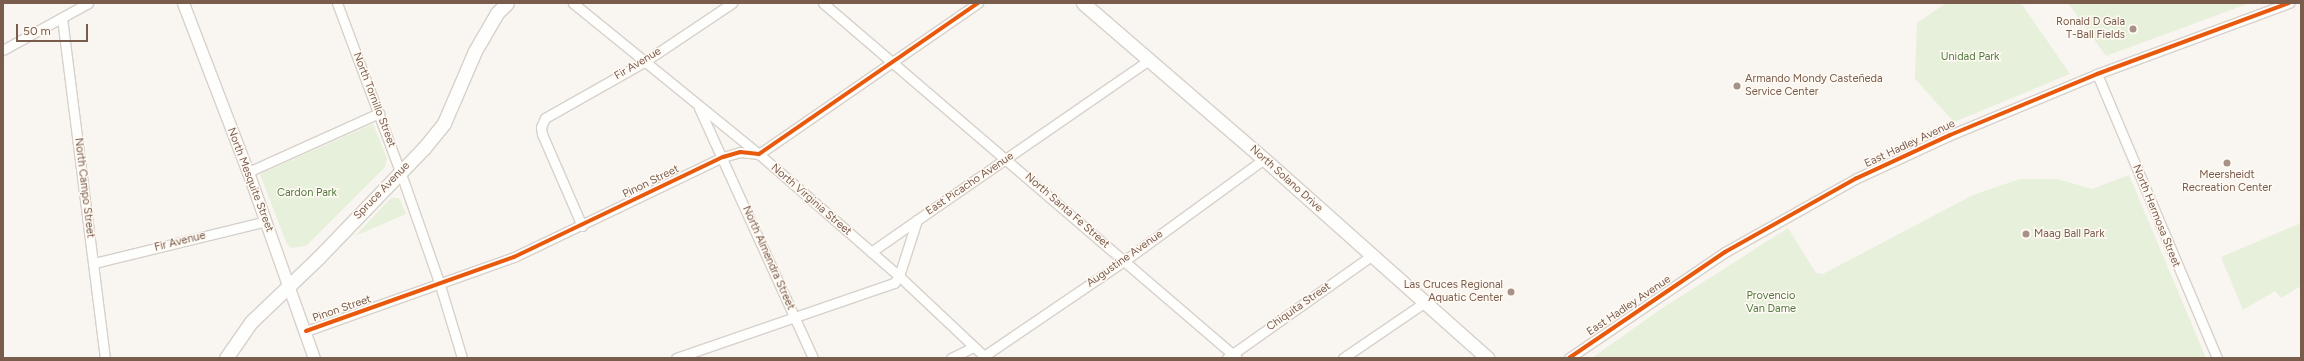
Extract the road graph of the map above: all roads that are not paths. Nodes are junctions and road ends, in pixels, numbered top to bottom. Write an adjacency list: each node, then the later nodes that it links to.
1 (88, 3): 11 (street)
2 (183, 3): 23 (street, North Mesquite Street)
3 (337, 3): 18 (street, North Tornillo Street)
4 (507, 3): 24 (main road, Spruce Avenue)
5 (573, 3): 15 (street, North Virginia Street)
6 (732, 3): 15 (street, Fir Avenue)
7 (823, 3): 14 (street, North Santa Fe Street)
8 (978, 3): 14 (street)
9 (1084, 3): 13 (main road, North Solano Drive)
10 (2289, 3): 16 (street, East Hadley Avenue)
11 (62, 18): 12 (street); 31 (street, North Campo Street)
12 (3, 50)
13 (1149, 60): 21 (street, East Picacho Avenue); 22 (main road, North Solano Drive)
14 (893, 61): 19 (street); 21 (street, North Santa Fe Street)
15 (644, 62): 17 (street, North Virginia Street); 27 (street, Fir Avenue)
16 (2097, 74): 50 (street, East Hadley Avenue); 51 (street, North Hermosa Street)
17 (698, 106): 19 (street, North Virginia Street); 20 (street, North Almendra Street)
18 (379, 113): 23 (street); 24 (street, North Tornillo Street)
19 (758, 154): 20 (street, Pinon Street); 28 (street, North Virginia Street)
20 (723, 157): 27 (street, Pinon Street); 36 (street, North Almendra Street)
21 (1007, 159): 25 (street, East Picacho Avenue); 30 (street, North Santa Fe Street)
22 (1264, 159): 29 (main road, North Solano Drive); 30 (street, Augustine Avenue)
23 (248, 172): 26 (street, North Mesquite Street)
24 (401, 172): 33 (main road, Spruce Avenue); 34 (street, North Tornillo Street)
25 (917, 220): 28 (street); 32 (street, East Picacho Avenue)
26 (266, 221): 31 (street, Fir Avenue); 33 (street, North Mesquite Street)
27 (582, 226): 34 (street, Pinon Street)
28 (871, 252): 32 (street, North Virginia Street)
29 (1371, 256): 35 (main road, North Solano Drive); 40 (street, Chiquita Street)
30 (1124, 261): 39 (street, Augustine Avenue); 40 (street, North Santa Fe Street)
31 (94, 263): 41 (street, North Campo Street)
32 (899, 276): 36 (street); 38 (street, North Virginia Street)
33 (289, 285): 37 (street, North Mesquite Street); 42 (main road, Spruce Avenue)
34 (440, 285): 37 (street, Pinon Street); 44 (street, North Tornillo Street)
35 (1425, 302): 48 (street); 49 (main road, North Solano Drive)
36 (795, 317): 45 (street); 46 (street, North Almendra Street)
37 (306, 331): 43 (street, North Mesquite Street)
38 (974, 347): 39 (street, North Virginia Street); 47 (street)
39 (985, 357)
40 (1232, 357)
41 (105, 358)
42 (226, 358)
43 (314, 358)
44 (462, 358)
45 (676, 358)
46 (813, 358)
47 (950, 358)
48 (1343, 358)
49 (1487, 358)
50 (1569, 358)
51 (2217, 358)

